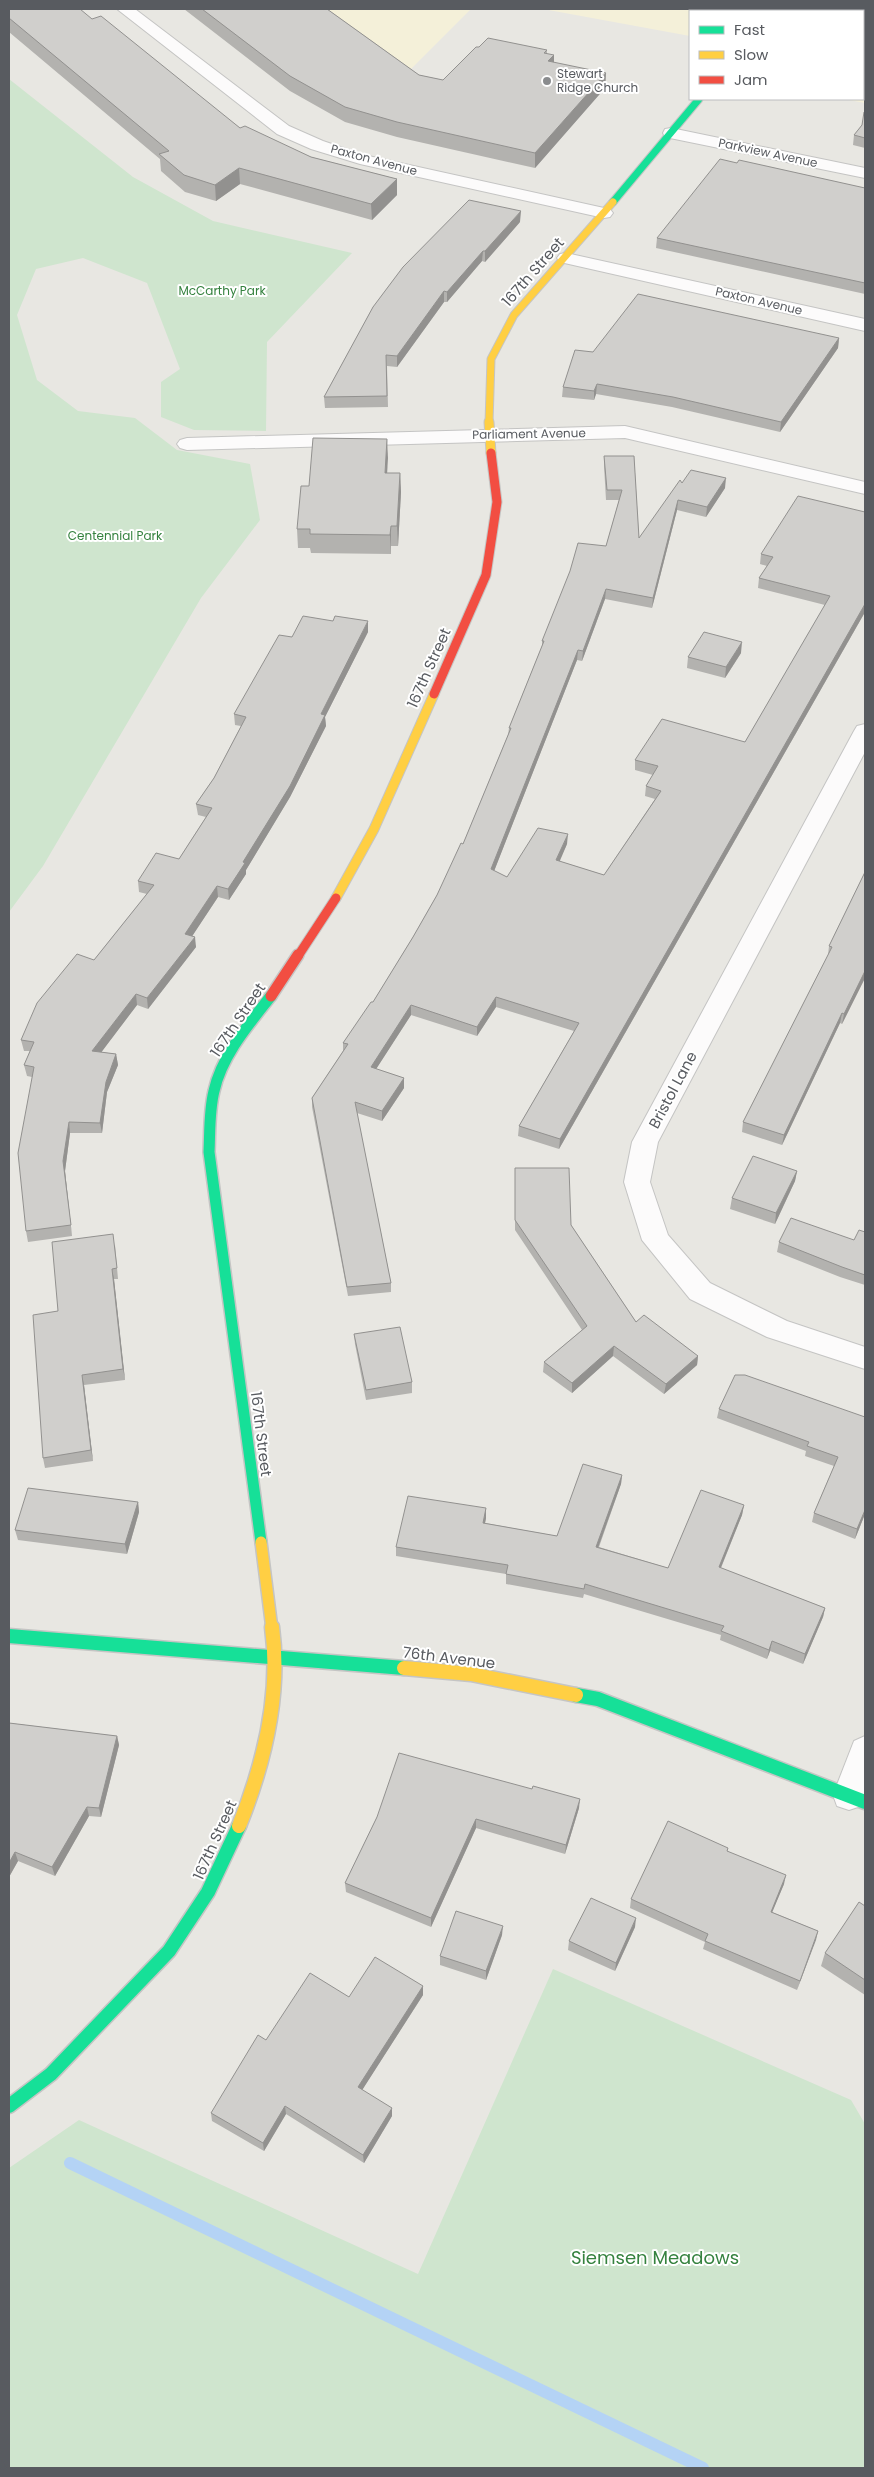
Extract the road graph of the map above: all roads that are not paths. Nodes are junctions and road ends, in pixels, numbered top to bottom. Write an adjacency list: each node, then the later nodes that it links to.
1 (124, 9): 5 (street, Paxton Avenue)
2 (699, 100): 3 (street, 167th Street)
3 (671, 133): 4 (street, Parkview Avenue); 5 (street, 167th Street)
4 (865, 173)
5 (604, 213): 6 (street, 167th Street)
6 (566, 258): 7 (street, Paxton Avenue); 8 (street, 167th Street)
7 (865, 325)
8 (489, 435): 9 (street, Parliament Avenue); 10 (street, Parliament Avenue); 14 (street, 167th Street)
9 (186, 444)
10 (865, 488)
11 (865, 731): 12 (street, Bristol Lane)
12 (865, 1358)
13 (9, 1636): 14 (street, 76th Avenue)
14 (276, 1657): 16 (street, 76th Avenue); 17 (street, 167th Street)
15 (865, 1751): 16 (street)
16 (857, 1799)
17 (9, 2106)

